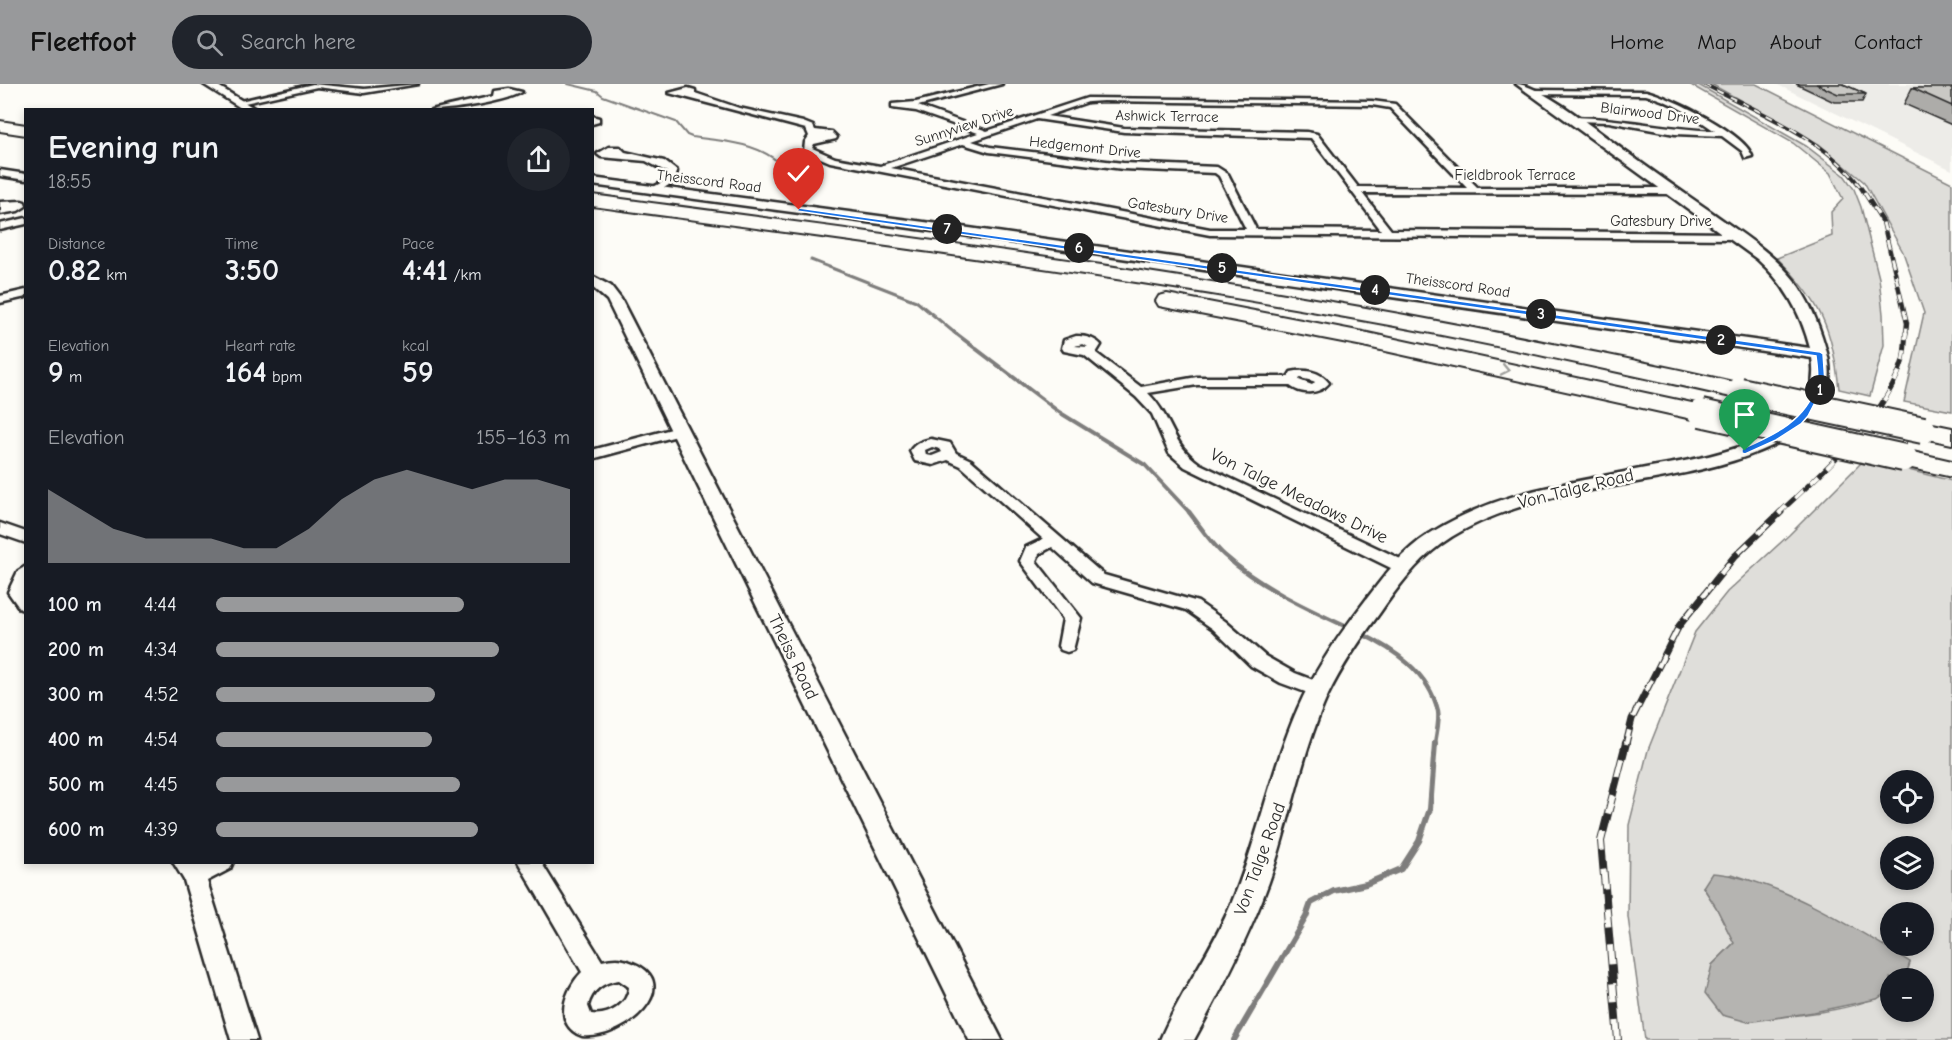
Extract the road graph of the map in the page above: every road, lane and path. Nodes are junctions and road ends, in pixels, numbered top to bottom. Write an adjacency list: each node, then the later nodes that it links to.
1 (208, 84): 9 (street)
2 (414, 84): 5 (street)
3 (998, 84): 19 (street)
4 (1521, 84): 6 (street, Von Talge Road)
5 (321, 85): 9 (street)
6 (1534, 92): 14 (street, Von Talge Road); 20 (street)
7 (689, 94): 18 (street)
8 (498, 96): 11 (street)
9 (240, 102): 10 (street)
10 (249, 108)
11 (444, 108)
12 (0, 117): 15 (highway)
13 (1036, 117): 19 (street, Sunnyview Drive); 29 (street, Ashwick Terrace); 30 (street, Sunnyview Drive)
14 (1573, 119): 20 (street, Blairwood Drive); 32 (street, Von Talge Road)
15 (24, 121)
16 (0, 126): 17 (highway)
17 (24, 130)
18 (813, 132): 22 (street); 22 (street)
19 (985, 133): 21 (street, Sunnyview Drive)
20 (1725, 134): 24 (street)
21 (962, 141): 25 (street, Sunnyview Drive); 40 (street, Hedgemont Drive)
22 (809, 142): 25 (street, Gatesbury Drive)
23 (618, 154): 31 (street)
24 (1748, 156)
25 (881, 168): 40 (street, Gatesbury Drive)
26 (0, 173): 27 (street)
27 (24, 177)
28 (594, 181): 31 (street, Theisscord Road)
29 (1356, 190): 30 (street, Fieldbrook Terrace); 41 (street, Ashwick Terrace)
30 (1475, 190): 32 (street, Fieldbrook Terrace)
31 (653, 191): 47 (street, Theisscord Road)
32 (1674, 191): 42 (street, Von Talge Road)
33 (594, 200): 50 (highway)
34 (24, 204): 35 (street); 37 (street)
35 (0, 205)
36 (594, 210): 50 (highway, one-way to 50)
37 (0, 211)
38 (24, 221): 39 (street)
39 (0, 227)
40 (1252, 234): 41 (street, Gatesbury Drive)
41 (1389, 234): 42 (street, Gatesbury Drive)
42 (1736, 236): 47 (street, Von Talge Road)
43 (594, 281): 52 (street, Theiss Road)
44 (24, 294): 45 (street)
45 (0, 300)
46 (1088, 352): 49 (street, Von Talge Meadows Drive)
47 (1820, 354): 61 (street, Von Talge Road)
48 (1292, 381): 49 (street)
49 (1138, 391): 61 (street, Von Talge Meadows Drive)
50 (1728, 395): 51 (highway, bridge); 51 (highway, bridge)
51 (1925, 433): 53 (highway); 54 (highway); 57 (highway)
52 (681, 435): 55 (street); 71 (street, Theiss Road)
53 (1952, 436)
54 (1952, 450)
55 (594, 455)
56 (948, 456): 60 (street)
57 (1952, 469)
58 (0, 528): 59 (street)
59 (24, 537)
60 (1053, 540): 64 (street); 65 (street)
61 (1403, 567): 65 (street, Von Talge Road)
62 (24, 576): 63 (street)
63 (24, 602)
64 (1067, 646)
65 (1319, 690): 72 (street, Von Talge Road)
66 (214, 864): 68 (street)
67 (530, 864): 69 (street)
68 (189, 870): 70 (street)
69 (597, 975)
70 (244, 1040)
71 (986, 1040)
72 (1176, 1040)

